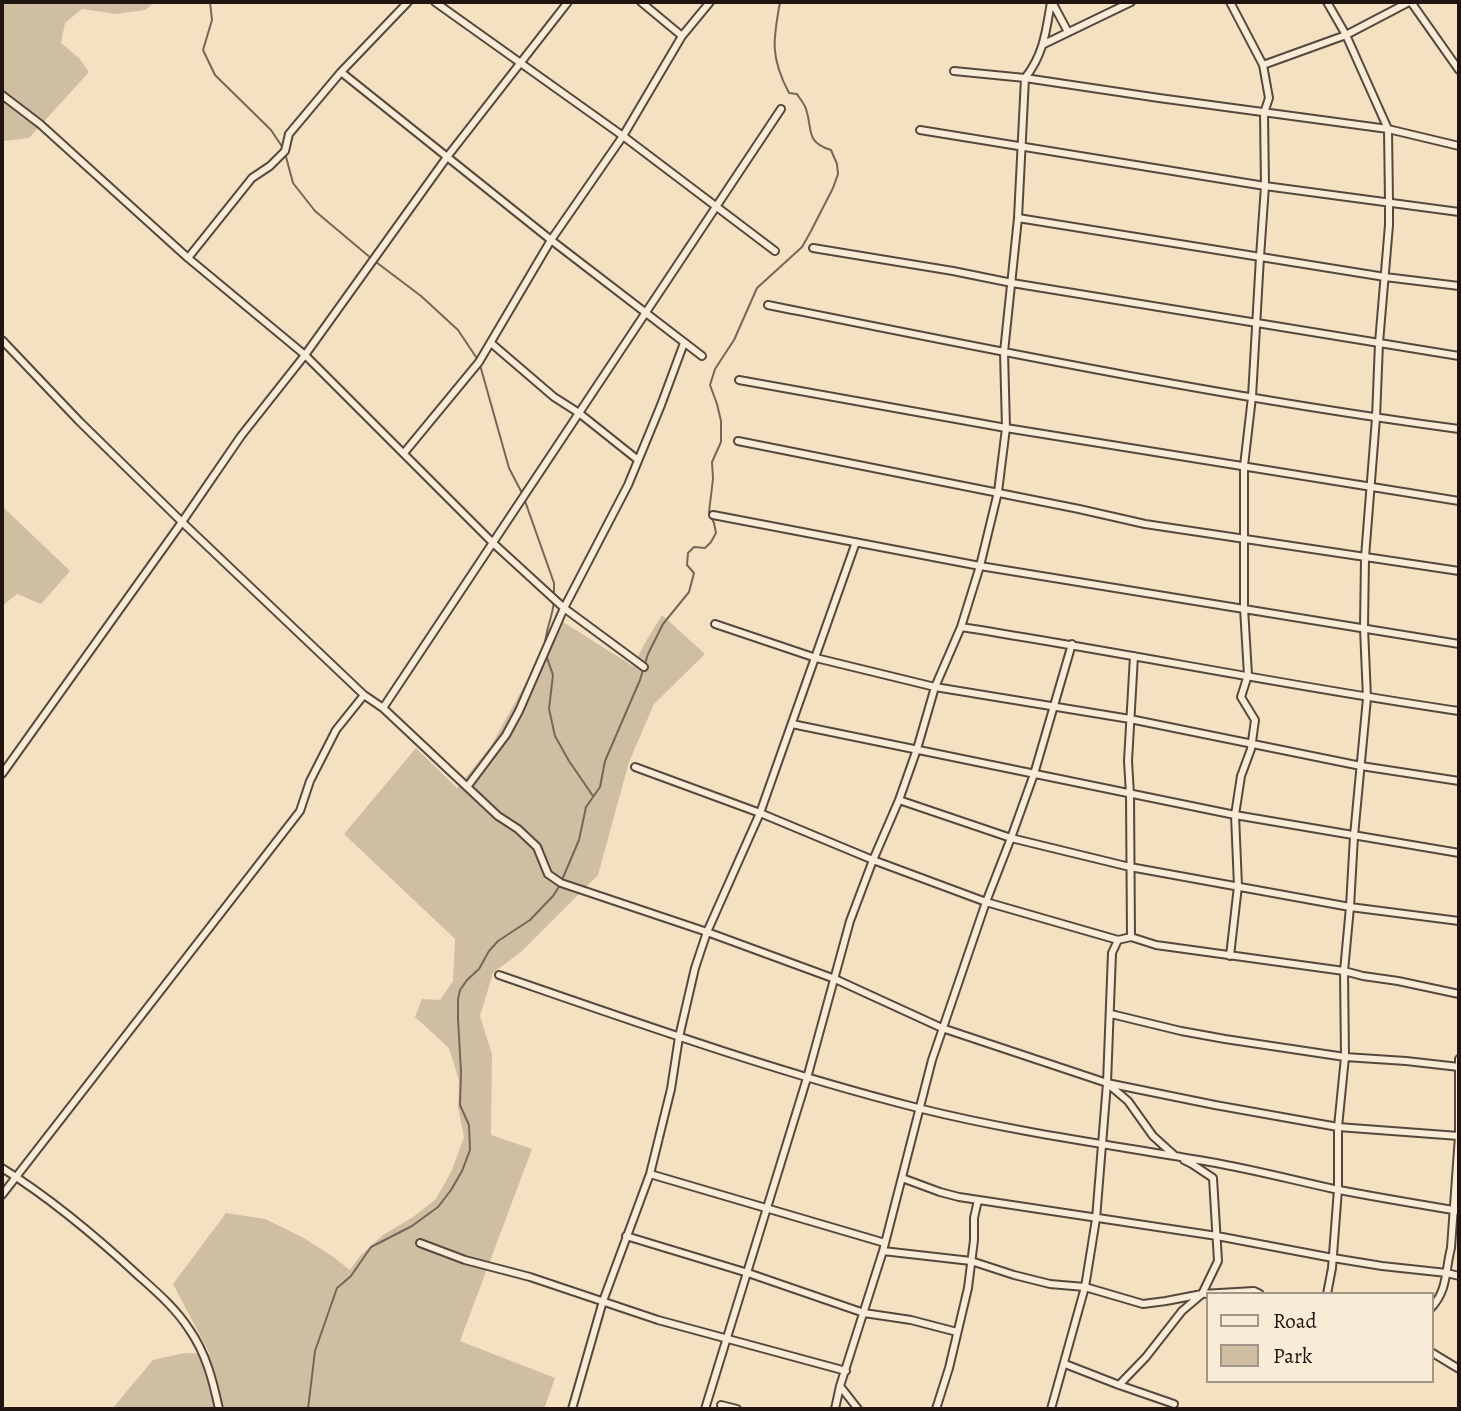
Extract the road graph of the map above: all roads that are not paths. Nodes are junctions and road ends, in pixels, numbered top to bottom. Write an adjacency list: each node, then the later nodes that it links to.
1 (408, 2): 19 (street)
2 (435, 2): 15 (street)
3 (568, 2): 15 (street)
4 (641, 2): 13 (street)
5 (710, 2): 13 (street)
6 (1052, 2): 11 (street); 14 (street)
7 (1131, 2): 11 (street)
8 (1230, 2): 16 (street)
9 (1327, 2): 12 (street)
10 (1410, 2): 12 (street); 17 (street)
11 (1068, 32): 14 (street)
12 (1346, 35): 16 (street); 24 (street)
13 (682, 36): 26 (street)
14 (1044, 44): 20 (street)
15 (521, 63): 26 (street); 29 (street)
16 (1263, 65): 23 (street)
17 (1459, 70)
18 (954, 71): 20 (street)
19 (341, 72): 29 (street); 39 (street)
20 (1025, 78): 23 (street); 28 (street)
21 (2, 95): 39 (street)
22 (782, 109): 32 (street)
23 (1264, 113): 24 (street); 30 (street)
24 (1388, 129): 27 (street); 31 (street)
25 (920, 130): 28 (street)
26 (623, 136): 32 (street); 35 (street)
27 (1459, 146)
28 (1022, 147): 30 (street); 34 (street)
29 (447, 158): 35 (street); 51 (street)
30 (1265, 186): 31 (street); 38 (street)
31 (1389, 201): 33 (street); 40 (street)
32 (717, 206): 37 (street); 44 (street)
33 (1459, 212)
34 (1018, 218): 38 (street); 41 (street)
35 (551, 240): 44 (street); 47 (street)
36 (813, 248): 41 (street)
37 (775, 251)
38 (1260, 257): 40 (street); 45 (street)
39 (188, 258): 51 (street)
40 (1385, 277): 42 (street); 49 (street)
41 (1012, 283): 45 (street); 50 (street)
42 (1459, 286)
43 (768, 305): 50 (street)
44 (646, 313): 48 (street); 56 (street)
45 (1256, 323): 49 (street); 55 (street)
46 (2, 340): 68 (street)
47 (491, 343): 56 (street); 61 (street)
48 (684, 343): 52 (street); 62 (street)
49 (1379, 343): 53 (street); 57 (street)
50 (1004, 352): 55 (street); 58 (street)
51 (304, 355): 61 (street); 68 (street)
52 (702, 356)
53 (1459, 356)
54 (738, 380): 58 (street)
55 (1252, 397): 57 (street); 63 (street)
56 (579, 413): 62 (street); 71 (street)
57 (1376, 418): 59 (street); 64 (street)
58 (1006, 428): 63 (street); 65 (street)
59 (1459, 429)
60 (738, 441): 65 (street)
61 (404, 453): 71 (street)
62 (638, 460): 75 (street)
63 (1244, 466): 64 (street); 69 (street)
64 (1369, 487): 66 (street); 72 (street)
65 (998, 492): 69 (street); 73 (street)
66 (1459, 501)
67 (713, 515): 70 (street)
68 (183, 522): 87 (street); 98 (street)
69 (1245, 539): 72 (street); 76 (street)
70 (856, 542): 73 (street); 83 (street)
71 (493, 543): 75 (street); 90 (street)
72 (1365, 556): 74 (street); 79 (street)
73 (980, 566): 76 (street); 78 (street)
74 (1459, 571)
75 (564, 608): 84 (street); 101 (street)
76 (1244, 608): 79 (street); 85 (street)
77 (715, 624): 83 (street)
78 (961, 627): 80 (street); 86 (street)
79 (1364, 628): 81 (street); 88 (street)
80 (1072, 644): 82 (street); 89 (street)
81 (1459, 644)
82 (1134, 656): 85 (street); 92 (street)
83 (816, 657): 86 (street); 93 (street)
84 (644, 667)
85 (1248, 676): 88 (street); 94 (street)
86 (935, 687): 89 (street); 95 (street)
87 (364, 695): 90 (street); 138 (street)
88 (1367, 698): 91 (street); 96 (street)
89 (1053, 707): 92 (street); 99 (street)
90 (383, 708): 101 (street)
91 (1459, 711)
92 (1130, 719): 94 (street); 102 (street)
93 (792, 724): 95 (street); 104 (street)
94 (1252, 744): 96 (street); 105 (street)
95 (917, 749): 99 (street); 103 (street)
96 (1361, 766): 100 (street); 106 (street)
97 (635, 767): 104 (street)
98 (2, 774)
99 (1034, 774): 102 (street); 107 (street)
100 (1459, 781)
101 (467, 787): 115 (street)
102 (1130, 794): 105 (street); 110 (street)
103 (899, 800): 107 (street); 109 (street)
104 (760, 813): 109 (street); 115 (street)
105 (1235, 815): 106 (street); 111 (street)
106 (1354, 836): 108 (street); 113 (street)
107 (1011, 838): 110 (street); 112 (street)
108 (1459, 853)
109 (873, 860): 112 (street); 121 (street)
110 (1130, 867): 111 (street); 116 (street)
111 (1238, 886): 113 (street); 118 (street)
112 (986, 902): 117 (street); 124 (street)
113 (1350, 907): 114 (street); 119 (street)
114 (1459, 921)
115 (707, 932): 121 (street); 125 (street)
116 (1131, 936): 117 (street); 118 (street)
117 (1118, 940): 123 (street)
118 (1230, 956): 119 (street)
119 (1344, 971): 122 (street); 126 (street)
120 (499, 975): 125 (street)
121 (835, 979): 124 (street); 129 (street)
122 (1459, 994)
123 (1111, 1014): 126 (street); 130 (street)
124 (942, 1028): 130 (street); 131 (street)
125 (679, 1037): 129 (street); 137 (street)
126 (1345, 1057): 128 (street); 132 (street)
127 (1459, 1059): 128 (street)
128 (1459, 1067): 133 (street)
129 (807, 1078): 131 (street); 143 (street)
130 (1107, 1083): 132 (street); 134 (street); 135 (street)
131 (920, 1108): 134 (street); 139 (street)
132 (1338, 1127): 133 (street); 140 (street)
133 (1459, 1136): 144 (street)
134 (1102, 1145): 135 (street); 145 (street)
135 (1176, 1157): 140 (street); 146 (street)
136 (2, 1168): 138 (street)
137 (650, 1174): 143 (street); 147 (street)
138 (16, 1177): 141 (street); 174 (street)
139 (902, 1178): 142 (street); 149 (street)
140 (1338, 1189): 144 (street); 150 (street)
141 (2, 1195)
142 (978, 1200): 145 (street); 151 (street)
143 (767, 1208): 149 (street); 152 (street)
144 (1457, 1210): 153 (street)
145 (1096, 1219): 146 (street); 155 (street)
146 (1217, 1236): 150 (street); 159 (street)
147 (626, 1237): 152 (street); 161 (street)
148 (420, 1243): 161 (street)
149 (884, 1247): 151 (street); 163 (street)
150 (1333, 1258): 153 (street); 158 (street)
151 (971, 1261): 155 (street); 164 (street)
152 (748, 1273): 163 (street); 165 (street)
153 (1447, 1273): 154 (street); 162 (street)
154 (1459, 1276)
155 (1085, 1287): 159 (street); 167 (street)
156 (1237, 1292): 157 (street)
157 (1256, 1292)
158 (1327, 1292)
159 (1202, 1294): 160 (street); 170 (street)
160 (1206, 1294)
161 (603, 1301): 165 (street); 175 (street)
162 (1433, 1305)
163 (863, 1313): 164 (street); 169 (street)
164 (957, 1332): 180 (street)
165 (727, 1340): 169 (street); 176 (street)
166 (1433, 1353): 168 (street)
167 (1065, 1364): 170 (street); 181 (street)
168 (1459, 1369)
169 (846, 1371): 171 (street)
170 (1119, 1385): 172 (street)
171 (840, 1386): 178 (street); 179 (street)
172 (1174, 1404)
173 (721, 1405): 177 (street)
174 (219, 1409)
175 (572, 1409)
176 (705, 1409)
177 (737, 1409)
178 (835, 1409)
179 (858, 1409)
180 (936, 1409)
181 (1051, 1409)

